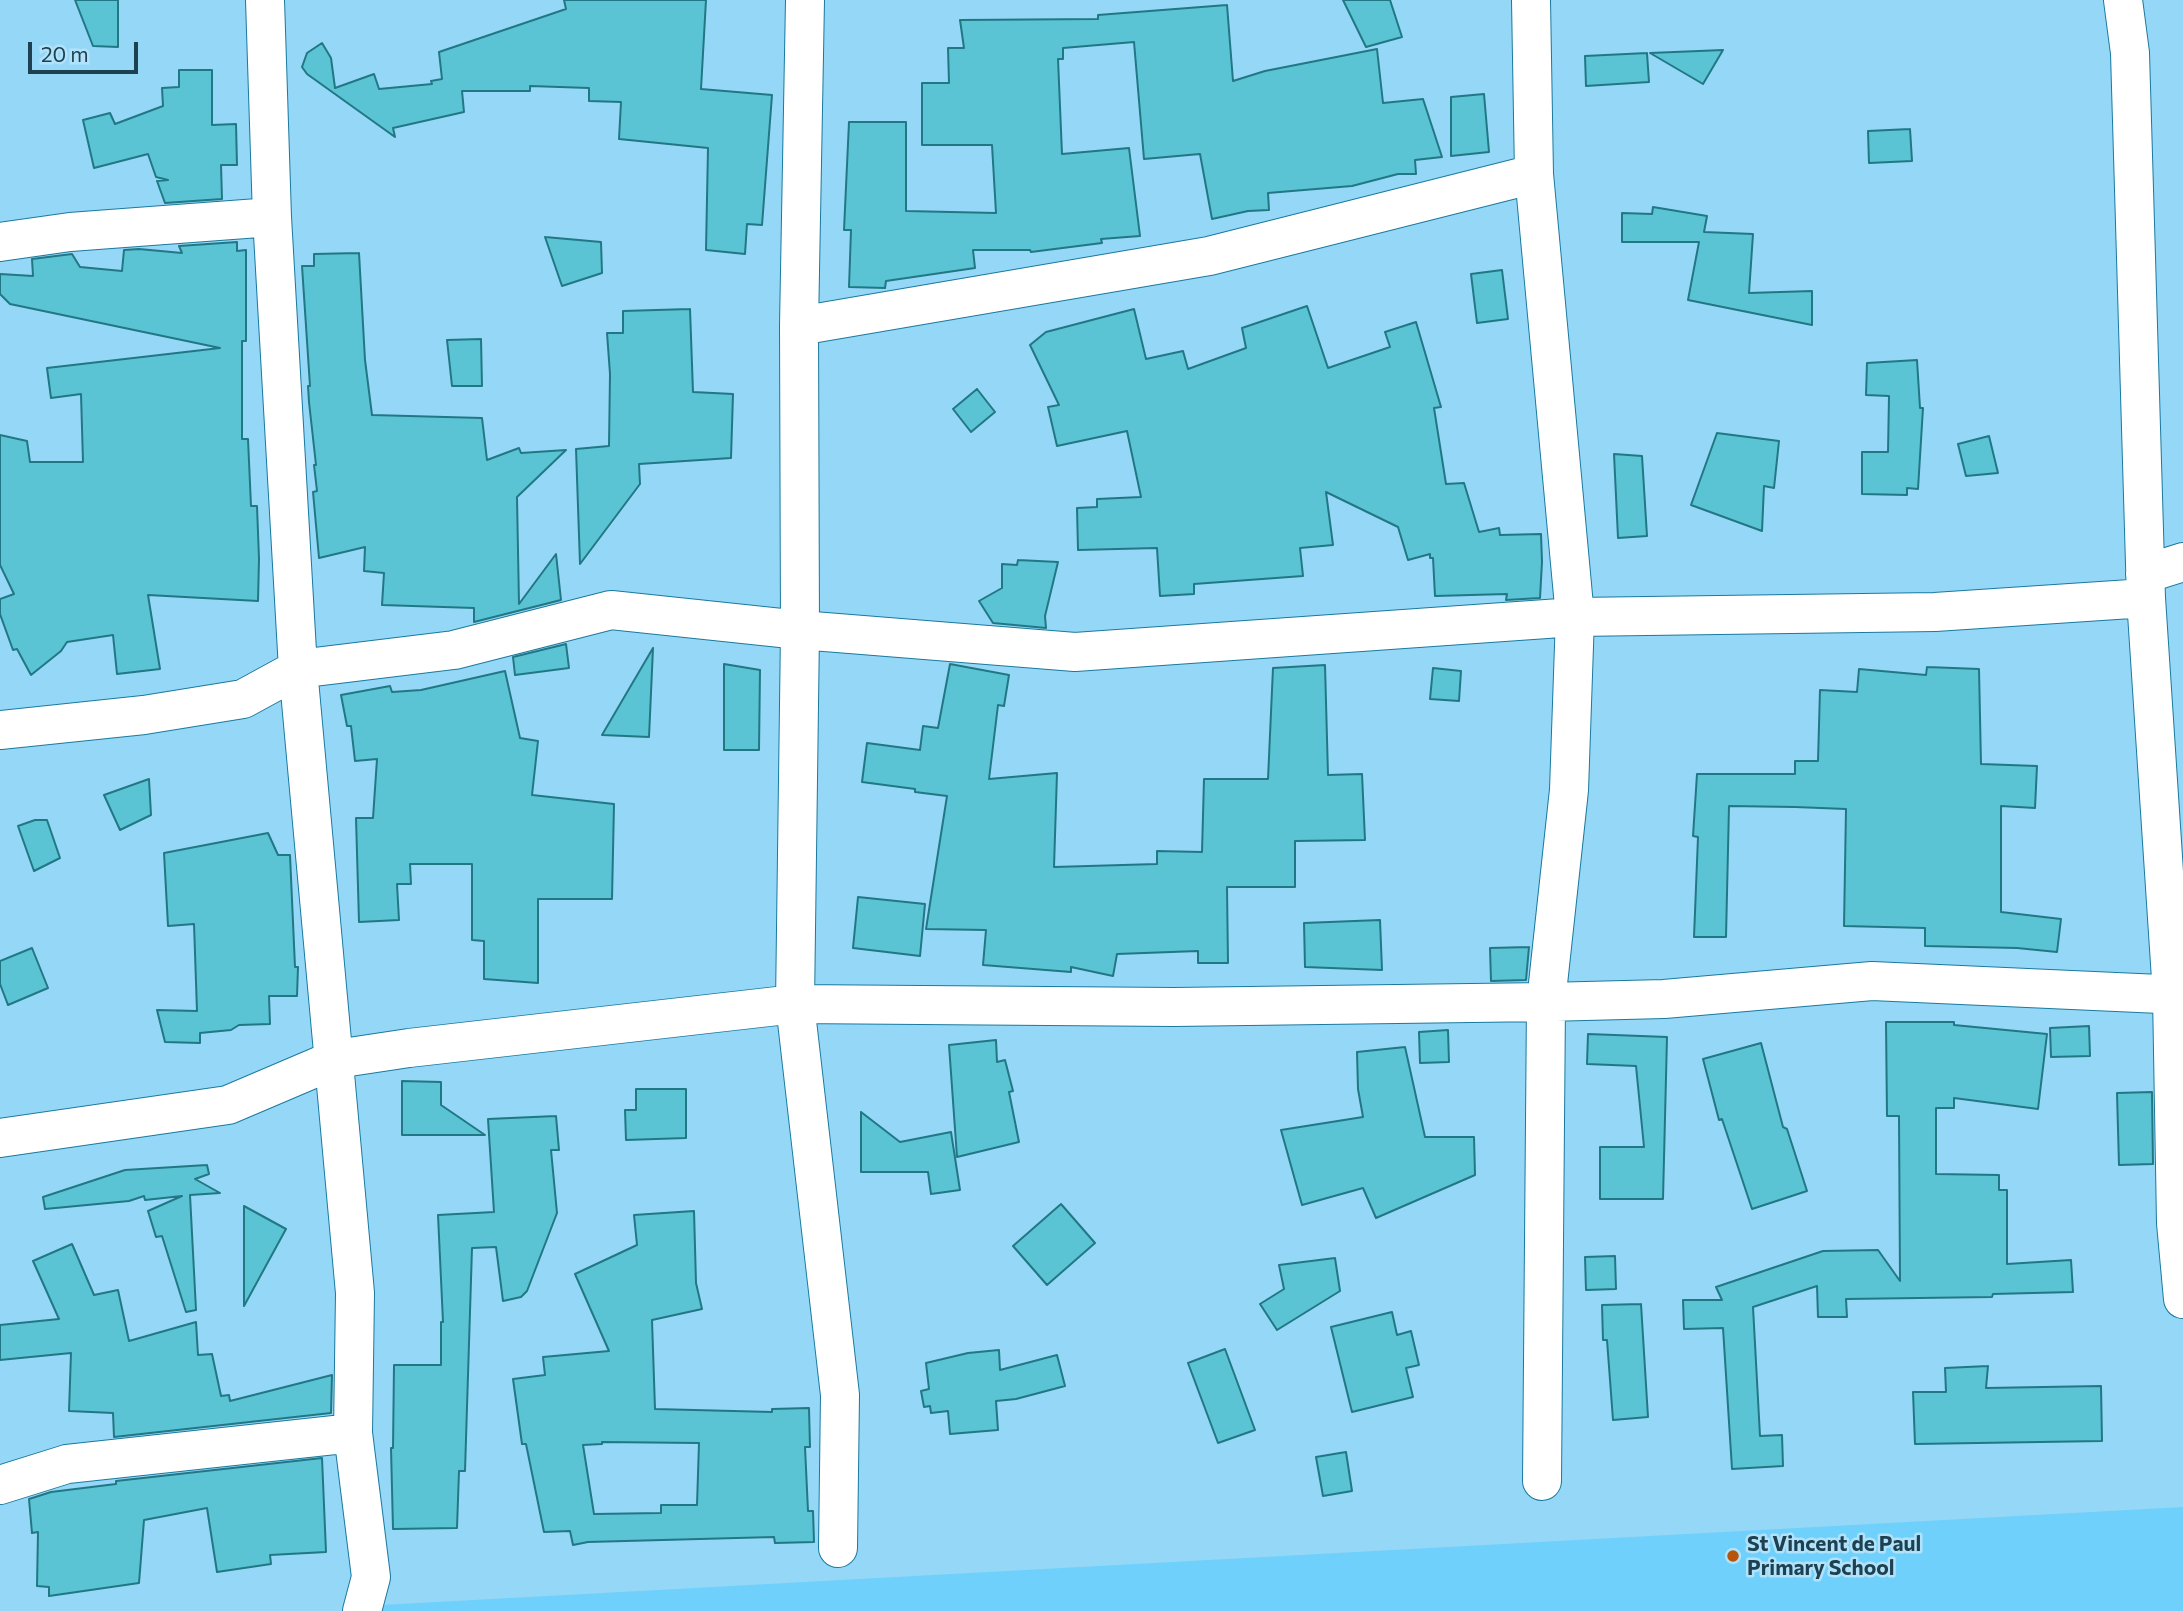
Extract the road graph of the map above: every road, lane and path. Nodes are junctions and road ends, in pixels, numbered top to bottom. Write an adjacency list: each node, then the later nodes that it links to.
1 (265, 0): 6 (street)
2 (805, 0): 8 (street)
3 (1531, 0): 5 (street)
4 (2123, 0): 10 (street)
5 (1534, 174): 8 (street); 11 (street)
6 (272, 217): 7 (street); 13 (street)
7 (0, 242)
8 (799, 326): 12 (street)
9 (2183, 562): 10 (street)
10 (2145, 586): 11 (street); 15 (street)
11 (1575, 617): 12 (street); 16 (street)
12 (800, 630): 13 (street); 17 (street)
13 (298, 669): 14 (street); 18 (street)
14 (0, 730)
15 (2177, 994): 16 (street); 20 (street)
16 (1546, 1002): 17 (street); 22 (street)
17 (795, 1004): 18 (street); 24 (street)
18 (336, 1059): 19 (street); 21 (street)
19 (0, 1138)
20 (2183, 1299)
21 (353, 1433): 23 (street); 25 (street)
22 (1542, 1481)
23 (0, 1485)
24 (838, 1548)
25 (362, 1611)

